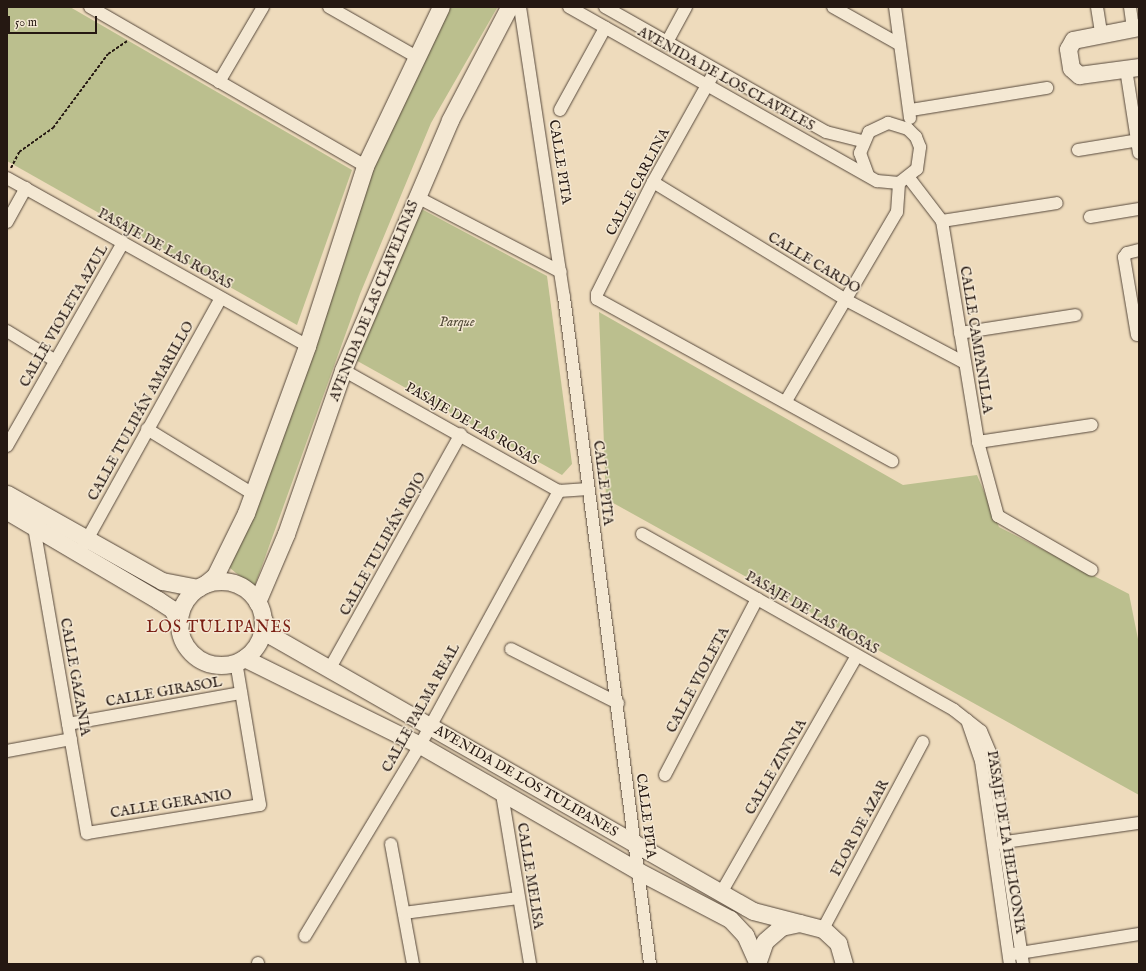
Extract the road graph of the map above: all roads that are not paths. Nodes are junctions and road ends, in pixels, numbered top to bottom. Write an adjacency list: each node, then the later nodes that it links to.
1 (90, 7): 22 (street)
2 (263, 7): 22 (street)
3 (329, 7): 19 (street)
4 (441, 7): 19 (street)
5 (509, 7): 38 (street, AVENIDA DE LAS CLAVELINAS)
6 (520, 7): 46 (street, CALLE PITA)
7 (569, 7): 14 (street, AVENIDA DE LOS CLAVELES)
8 (605, 7): 17 (street, AVENIDA DE LOS CLAVELES)
9 (686, 7): 17 (street)
10 (833, 7): 18 (street)
11 (895, 7): 18 (street)
12 (1097, 7): 16 (street)
13 (1130, 7): 15 (street)
14 (605, 28): 23 (street, AVENIDA DE LOS CLAVELES); 25 (street)
15 (1136, 28): 16 (street)
16 (1101, 33): 20 (street)
17 (666, 44): 21 (street, AVENIDA DE LOS CLAVELES)
18 (899, 44): 26 (street)
19 (415, 56): 32 (street)
20 (1132, 68): 28 (street)
21 (715, 71): 23 (street, CALLE CARLINA); 29 (street, AVENIDA DE LOS CLAVELES)
22 (219, 82): 32 (street)
23 (706, 86): 33 (street, AVENIDA DE LOS CLAVELES); 36 (street, CALLE CARLINA)
24 (1047, 88): 26 (street)
25 (560, 110)
26 (911, 110): 27 (street)
27 (908, 129): 29 (street); 35 (street)
28 (1138, 140): 30 (street); 31 (street)
29 (862, 141): 33 (street)
30 (1078, 150)
31 (1139, 153)
32 (365, 166): 53 (street)
33 (868, 175): 35 (street)
34 (7, 176): 37 (street, PASAJE DE LAS ROSAS)
35 (904, 180): 42 (street, CALLE CAMPANILLA); 48 (street)
36 (654, 182): 48 (street, CALLE CARDO); 57 (street, CALLE CARLINA)
37 (26, 188): 43 (street); 44 (street, PASAJE DE LAS ROSAS)
38 (417, 197): 46 (street); 56 (street, AVENIDA DE LAS CLAVELINAS)
39 (1057, 203): 42 (street)
40 (1139, 209): 41 (street)
41 (1090, 217)
42 (942, 221): 51 (street, CALLE CAMPANILLA)
43 (7, 222)
44 (123, 243): 47 (street, PASAJE DE LAS ROSAS); 54 (street, CALLE VIOLETA AZUL)
45 (1139, 250): 52 (street)
46 (561, 272): 64 (street, CALLE PITA)
47 (221, 298): 53 (street, PASAJE DE LAS ROSAS); 59 (street, CALLE TULIPÁN AMARILLO)
48 (846, 300): 55 (street, CALLE CARDO); 57 (street)
49 (1076, 315): 51 (street)
50 (7, 331): 54 (street)
51 (960, 332): 55 (street, CALLE CAMPANILLA)
52 (1137, 335)
53 (308, 346): 67 (street)
54 (56, 361): 62 (street, CALLE VIOLETA AZUL)
55 (963, 362): 61 (street, CALLE CAMPANILLA)
56 (343, 370): 60 (street, PASAJE DE LAS ROSAS); 75 (street, AVENIDA DE LAS CLAVELINAS)
57 (786, 401): 63 (street)
58 (1092, 425): 61 (street)
59 (147, 429): 67 (street); 71 (street, CALLE TULIPÁN AMARILLO)
60 (461, 434): 65 (street, PASAJE DE LAS ROSAS); 81 (street, CALLE TULIPÁN ROJO)
61 (978, 442): 72 (street, CALLE CAMPANILLA)
62 (7, 446)
63 (892, 461)
64 (588, 489): 65 (street); 83 (street, CALLE PITA)
65 (559, 491): 86 (street, CALLE PALMA REAL)
66 (7, 494): 71 (street)
67 (253, 494): 73 (street)
68 (7, 511): 69 (street)
69 (34, 527): 71 (street); 85 (street, CALLE GAZANIA)
70 (642, 534): 74 (street, PASAJE DE LAS ROSAS)
71 (83, 546): 73 (street); 77 (street)
72 (1092, 570)
73 (202, 586): 75 (street); 77 (street)
74 (757, 599): 79 (street, PASAJE DE LAS ROSAS); 91 (street, CALLE VIOLETA)
75 (257, 602): 76 (street)
76 (263, 619): 80 (street); 81 (street, AVENIDA DE LOS TULIPANES)
77 (180, 624): 80 (street)
78 (511, 649): 83 (street)
79 (856, 657): 84 (street, PASAJE DE LAS ROSAS); 100 (street, CALLE ZINNIA)
80 (240, 660): 82 (street); 89 (street, AVENIDA DE LOS TULIPANES)
81 (330, 668): 86 (street, AVENIDA DE LOS TULIPANES)
82 (241, 693): 85 (street, CALLE GIRASOL); 94 (street, CALLE GERANIO)
83 (618, 703): 96 (street, CALLE PITA)
84 (966, 718): 95 (street, PASAJE DE LA HELICONIA); 98 (street, PASAJE DE LA HELICONIA)
85 (68, 724): 87 (street, CALLE GAZANIA)
86 (428, 724): 89 (street, CALLE PALMA REAL); 96 (street, AVENIDA DE LOS TULIPANES)
87 (70, 739): 90 (street); 94 (street, CALLE GAZANIA)
88 (922, 742): 104 (street, FLOR DE AZAR)
89 (420, 745): 92 (street, AVENIDA DE LOS TULIPANES); 106 (street, CALLE PALMA REAL)
90 (7, 751)
91 (665, 775)
92 (502, 794): 99 (street, AVENIDA DE LOS TULIPANES); 101 (street, CALLE MELISA)
93 (1139, 823): 95 (street)
94 (86, 832)
95 (1006, 841): 98 (street); 107 (street, PASAJE DE LA HELICONIA)
96 (633, 843): 99 (street, CALLE PITA); 100 (street, AVENIDA DE LOS TULIPANES)
97 (391, 844): 102 (street)
98 (993, 844): 108 (street, PASAJE DE LA HELICONIA)
99 (638, 871): 109 (street, AVENIDA DE LOS TULIPANES); 112 (street, CALLE PITA)
100 (722, 893): 103 (street, AVENIDA DE LOS TULIPANES)
101 (518, 898): 102 (street); 111 (street, CALLE MELISA)
102 (404, 913): 110 (street)
103 (802, 922): 104 (street, AVENIDA DE LOS TULIPANES); 109 (street, AVENIDA DE LOS TULIPANES)
104 (823, 929): 113 (street, AVENIDA DE LOS TULIPANES)
105 (1139, 934): 107 (street)
106 (305, 936)
107 (1022, 958): 108 (street)
108 (1009, 959)
109 (757, 963)
110 (412, 964)
111 (530, 964)
112 (650, 964)
113 (844, 964)

